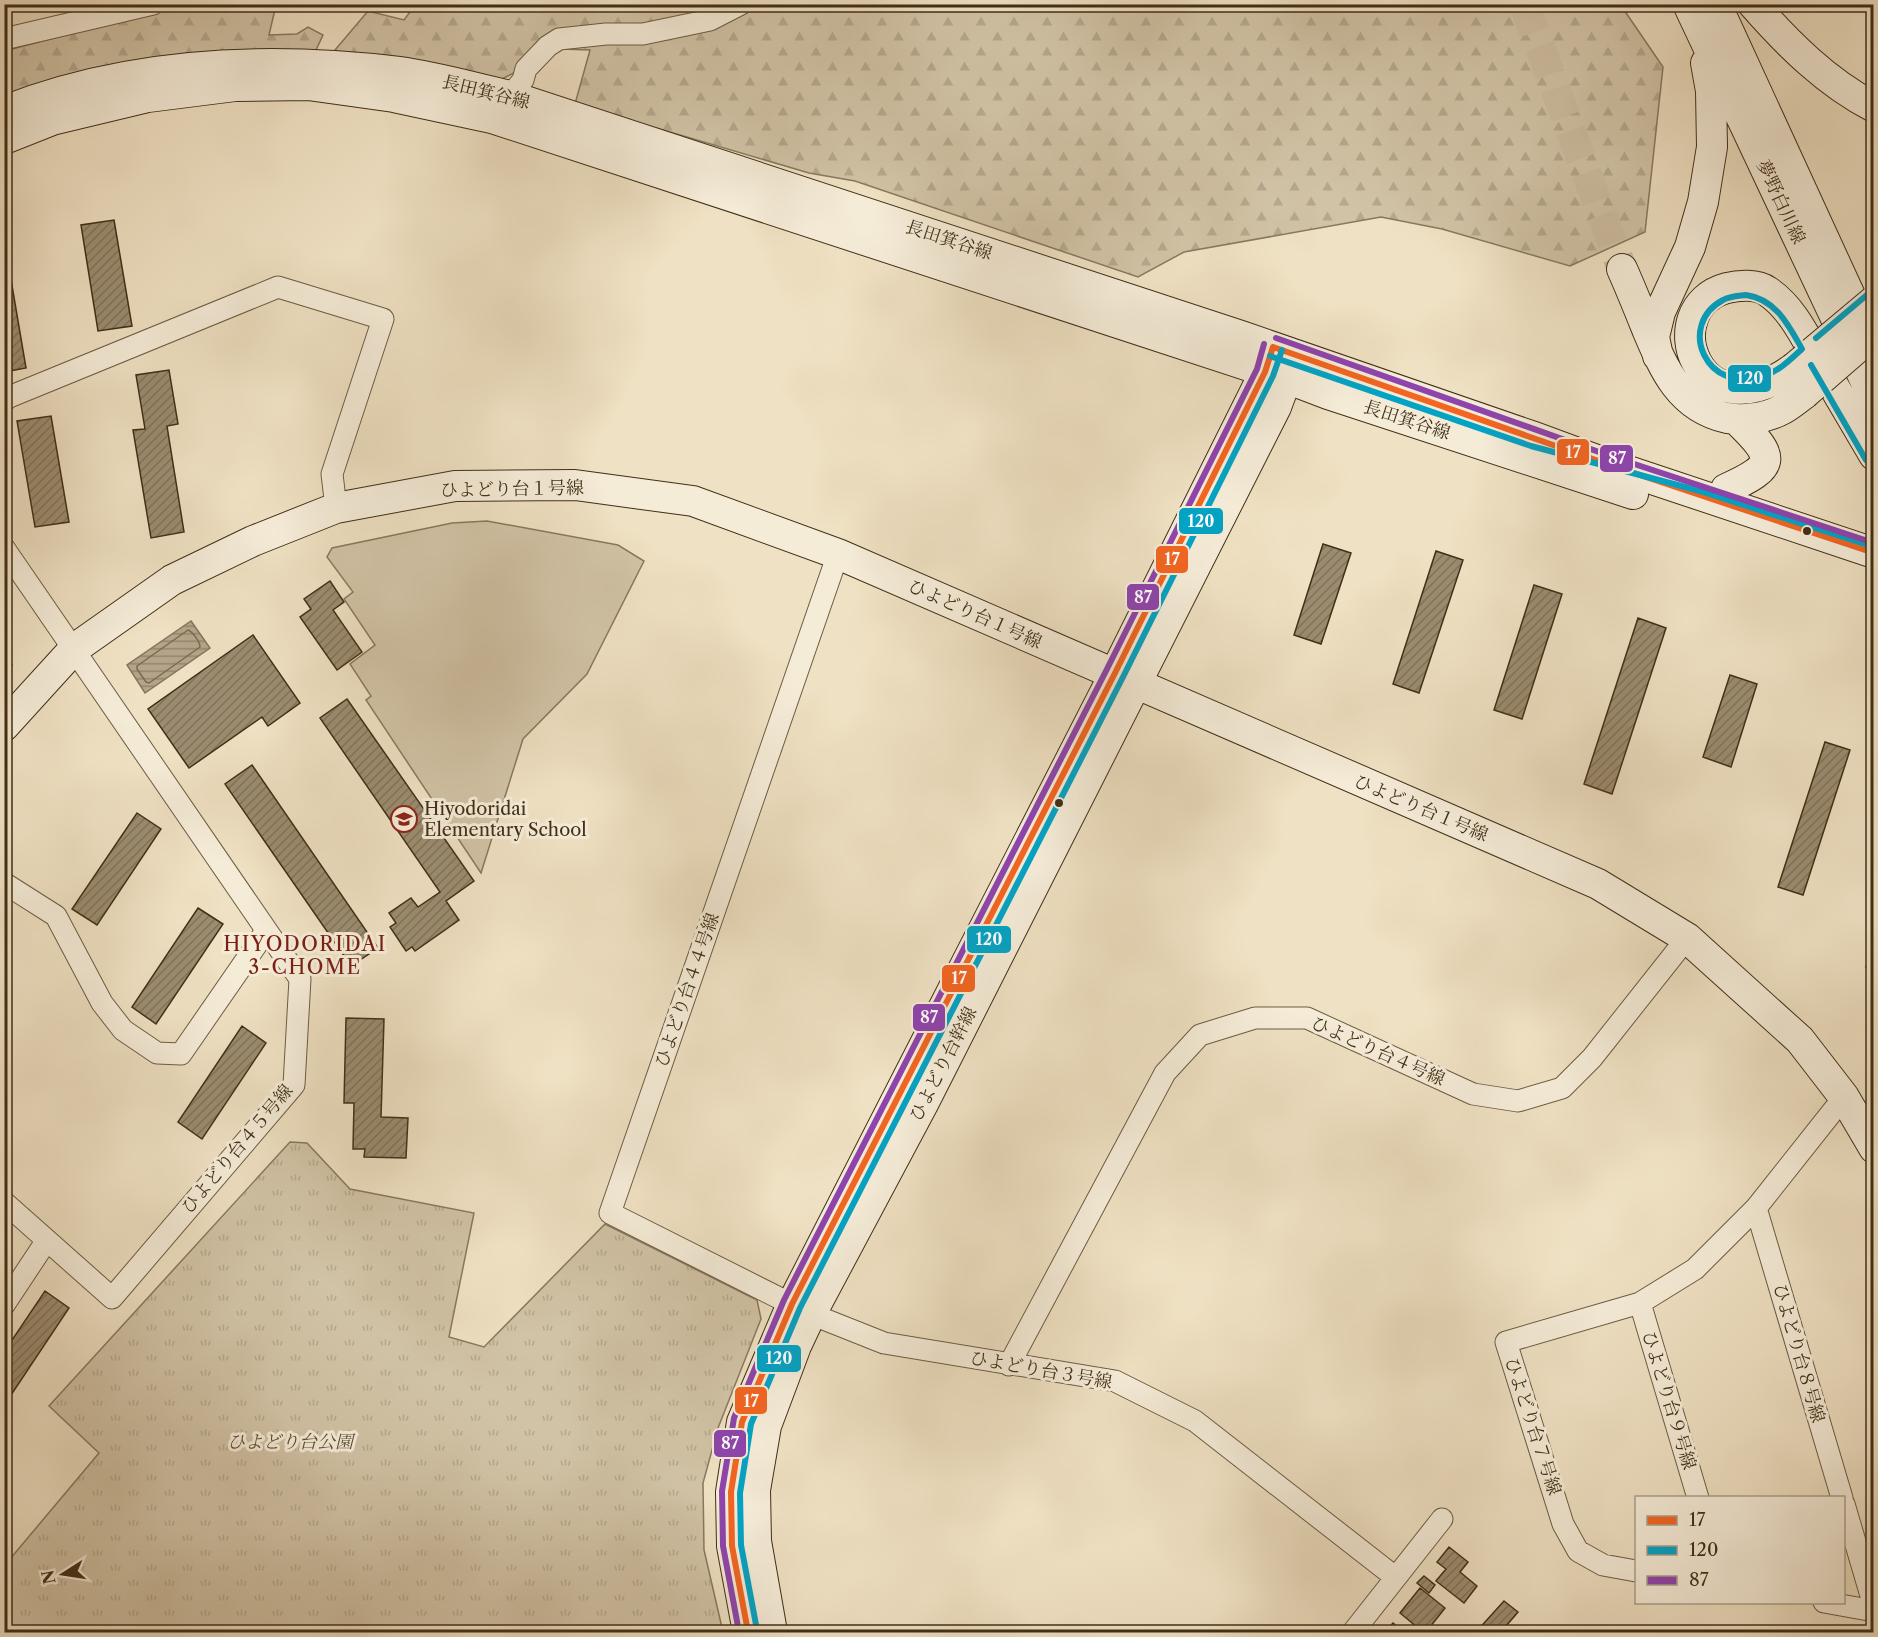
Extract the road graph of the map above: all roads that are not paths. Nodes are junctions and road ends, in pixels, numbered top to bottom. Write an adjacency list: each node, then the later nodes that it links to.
1 (153, 4): 7 (street)
2 (741, 4): 8 (street)
3 (1688, 4): 6 (street, 夢野白川線)
4 (1716, 4): 15 (street, 夢野白川線)
5 (1753, 4): 9 (street)
6 (1702, 33): 16 (street); 19 (street, 夢野白川線)
7 (4, 39)
8 (510, 96): 10 (street, 長田箕谷線); 17 (street, 長田箕谷線)
9 (1874, 107)
10 (4, 111)
11 (4, 139): 17 (street, 長田箕谷線)
12 (1622, 269): 16 (street)
13 (1874, 301): 18 (street, bridge)
14 (1874, 333): 18 (street, bridge)
15 (1874, 347)
16 (1658, 356): 21 (street)
17 (1280, 363): 22 (street, 長田箕谷線); 30 (street, 長田箕谷線); 32 (street, ひよどり台幹線)
18 (1799, 381): 21 (street); 23 (street)
19 (1874, 399)
20 (4, 401): 25 (street)
21 (1737, 420): 24 (street)
22 (1534, 437): 24 (street); 28 (street, 長田箕谷線)
23 (1874, 455)
24 (1726, 489): 26 (street)
25 (336, 508): 29 (street, ひよどり台１号線); 31 (street, ひよどり台１号線)
26 (1874, 537)
27 (4, 548): 31 (street, ひよどり台４５号線)
28 (1874, 553)
29 (838, 554): 32 (street, ひよどり台１号線); 44 (street, ひよどり台４４号線)
30 (1874, 569)
31 (74, 649): 33 (street, ひよどり台１号線); 35 (street, ひよどり台４５号線)
32 (1124, 680): 36 (street, ひよどり台１号線); 44 (street, ひよどり台幹線)
33 (4, 726)
34 (4, 883): 35 (street)
35 (266, 931): 41 (street, ひよどり台４５号線)
36 (1687, 938): 37 (street, ひよどり台１号線); 45 (street, ひよどり台４号線)
37 (1844, 1097): 38 (street, ひよどり台１号線); 40 (street, ひよどり台７号線)
38 (1874, 1148)
39 (4, 1202): 41 (street, ひよどり台４５号線)
40 (1756, 1208): 42 (street, ひよどり台７号線); 47 (street, ひよどり台８号線)
41 (47, 1240): 43 (street)
42 (1640, 1303): 46 (street, ひよどり台９号線); 50 (street, ひよどり台７号線)
43 (4, 1305)
44 (801, 1309): 45 (street, ひよどり台３号線); 55 (street, ひよどり台幹線); 56 (street, ひよどり台幹線)
45 (1009, 1365): 51 (street, ひよどり台３号線)
46 (1698, 1496)
47 (1842, 1496)
48 (1845, 1507): 53 (street)
49 (1442, 1519): 51 (street)
50 (1635, 1571)
51 (1395, 1577): 57 (street)
52 (1835, 1604): 54 (street)
53 (1874, 1606)
54 (1874, 1611)
55 (748, 1632)
56 (772, 1632)
57 (1353, 1632)

